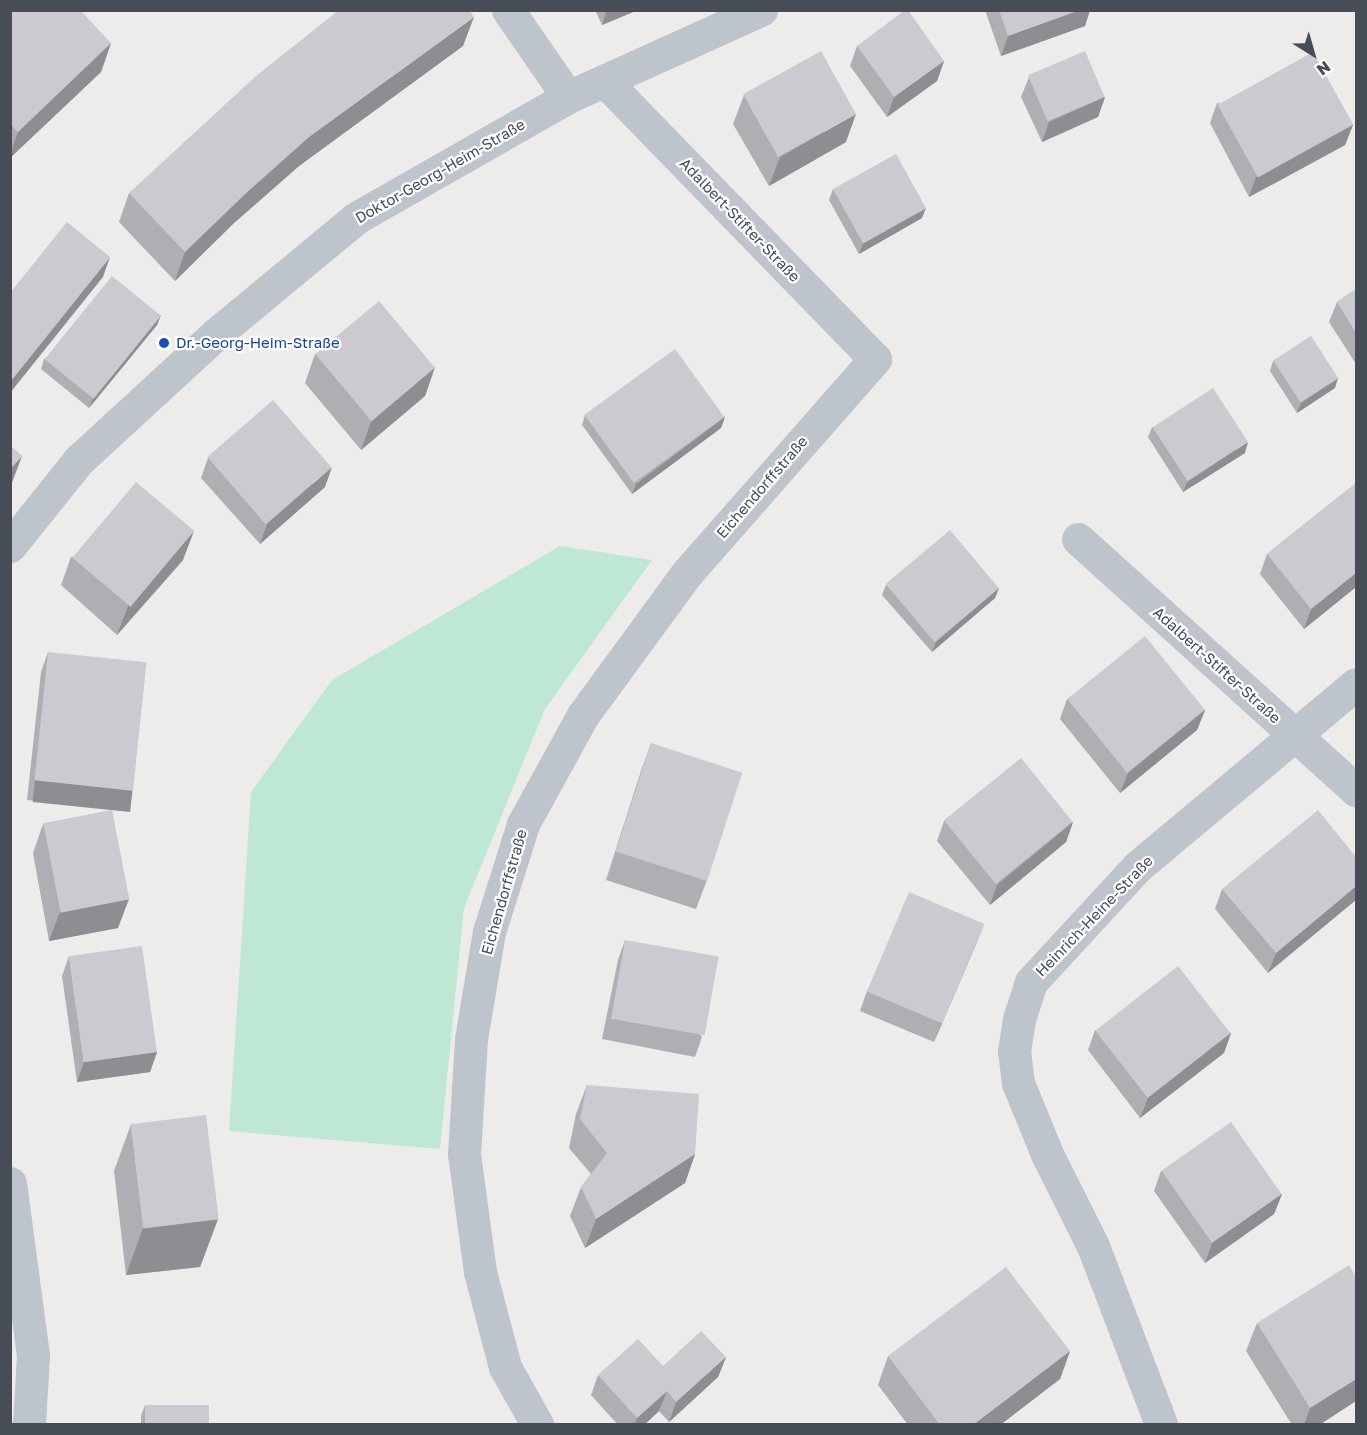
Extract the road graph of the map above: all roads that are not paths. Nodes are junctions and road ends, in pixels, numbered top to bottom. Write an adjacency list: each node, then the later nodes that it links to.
1 (508, 10): 4 (street)
2 (761, 10): 3 (street, Doktor-Georg-Heim-Straße)
3 (605, 81): 4 (street, Doktor-Georg-Heim-Straße); 5 (street, Adalbert-Stifter-Straße)
4 (568, 98): 7 (street, Doktor-Georg-Heim-Straße)
5 (875, 359): 13 (street, Eichendorffstraße)
6 (1078, 539): 9 (street, Adalbert-Stifter-Straße)
7 (10, 546)
8 (1356, 684): 9 (street, Heinrich-Heine-Straße)
9 (1296, 737): 10 (street, Adalbert-Stifter-Straße); 14 (street, Heinrich-Heine-Straße)
10 (1356, 790)
11 (10, 1183): 12 (street)
12 (30, 1425)
13 (537, 1425)
14 (1161, 1425)

